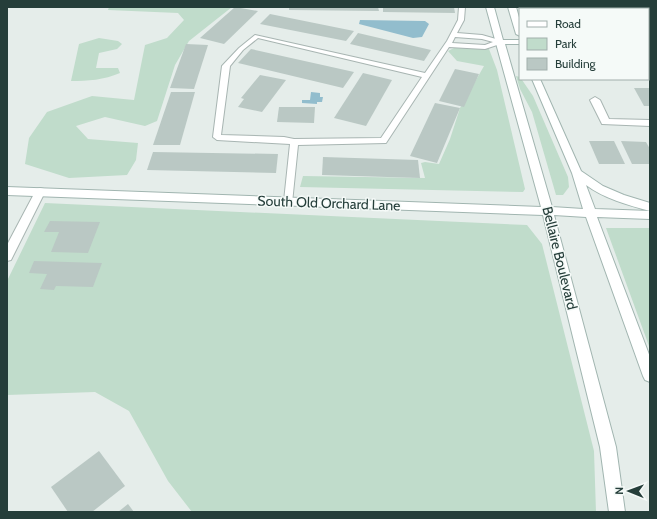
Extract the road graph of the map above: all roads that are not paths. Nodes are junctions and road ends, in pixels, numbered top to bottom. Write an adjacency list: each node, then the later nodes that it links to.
1 (462, 7): 5 (lane)
2 (490, 7): 6 (main road, Bellaire Boulevard)
3 (512, 7): 4 (main road)
4 (519, 31)
5 (453, 35): 6 (lane); 8 (lane)
6 (500, 42): 7 (main road); 8 (lane); 19 (main road, Bellaire Boulevard)
7 (519, 42)
8 (448, 45): 9 (lane)
9 (427, 76): 13 (lane); 13 (lane)
10 (536, 80): 14 (main road)
11 (595, 100): 12 (main road)
12 (650, 123)
13 (294, 142): 17 (lane)
14 (577, 173): 18 (main road); 20 (main road)
15 (7, 191): 16 (main road, South Old Orchard Lane)
16 (40, 192): 17 (main road, South Old Orchard Lane); 22 (main road)
17 (289, 201): 19 (main road, South Old Orchard Lane)
18 (650, 207)
19 (547, 211): 20 (main road, South Old Orchard Lane); 24 (main road, Bellaire Boulevard)
20 (590, 212): 21 (main road, South Old Orchard Lane); 23 (main road)
21 (650, 215)
22 (7, 257)
23 (650, 376)
24 (617, 512)

